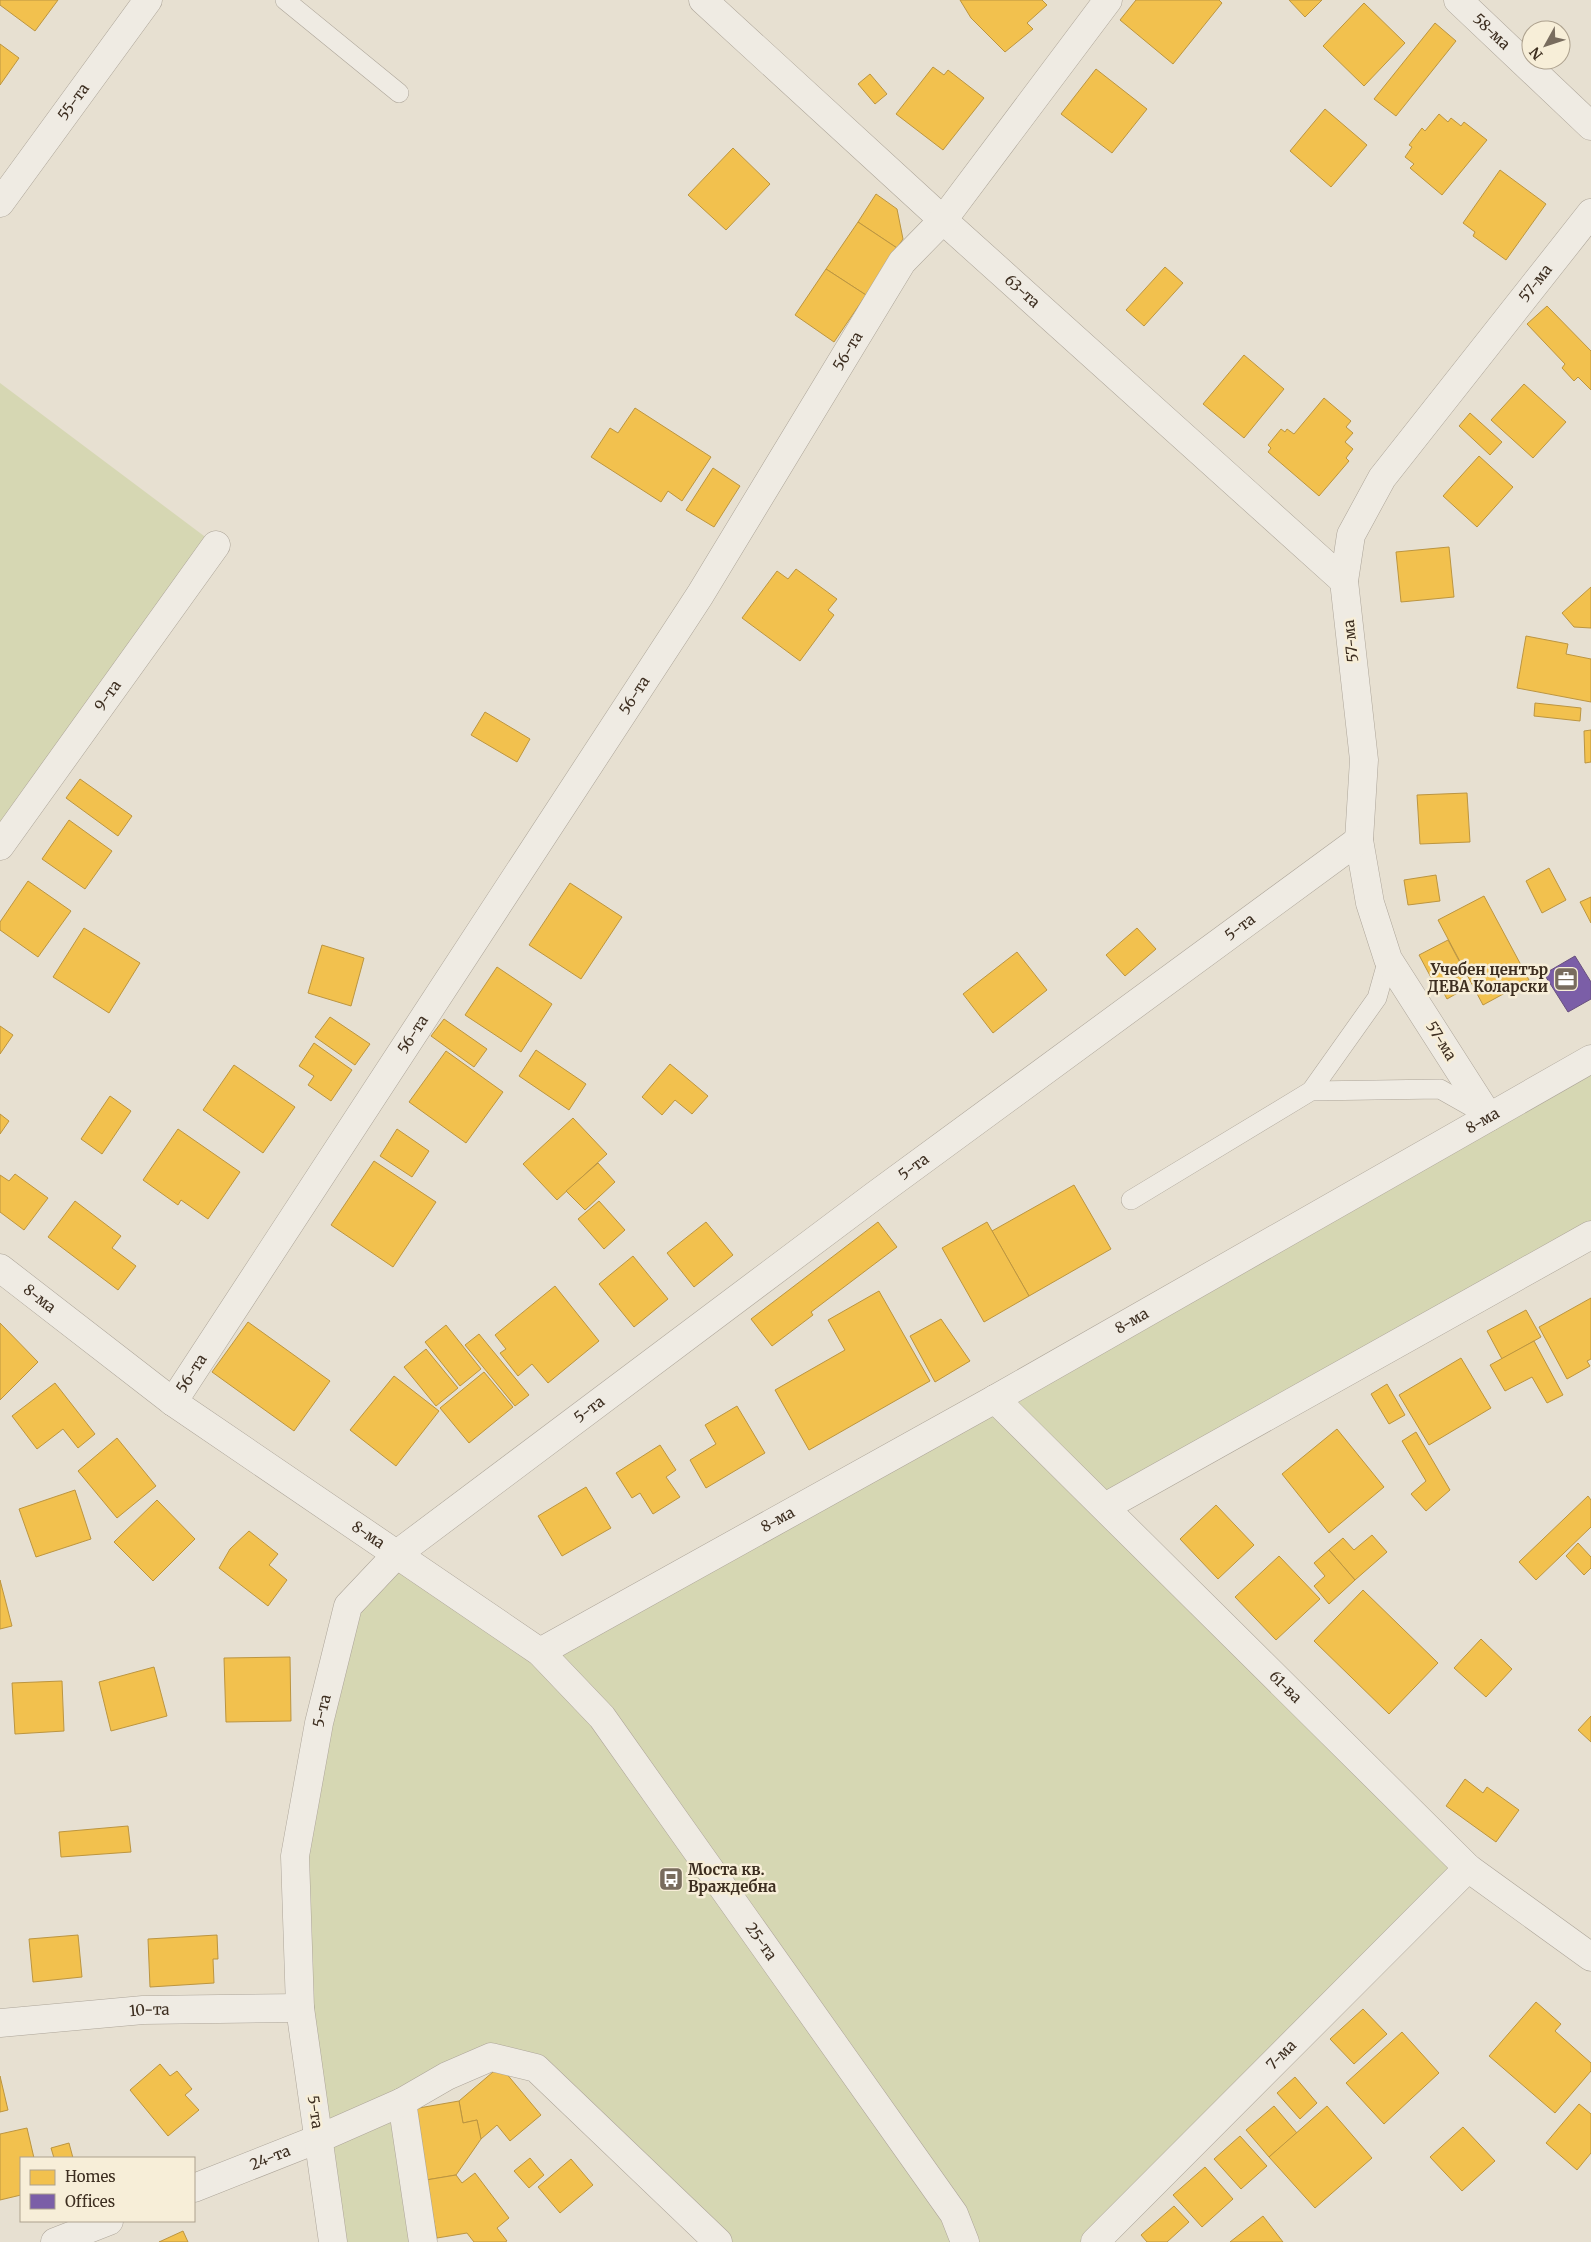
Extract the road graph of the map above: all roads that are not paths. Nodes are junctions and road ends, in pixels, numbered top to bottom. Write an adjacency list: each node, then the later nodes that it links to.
1 (148, 0): 8 (street, 55-та)
2 (285, 0): 6 (lane)
3 (703, 0): 10 (street, 63-та)
4 (1108, 0): 10 (street, 56-та)
5 (1458, 0): 7 (street, 58-ма)
6 (399, 93)
7 (1591, 126)
8 (0, 203)
9 (1591, 213): 12 (street, 57-ма)
10 (943, 220): 12 (street, 63-та); 23 (street, 56-та)
11 (216, 545): 14 (street, 9-та)
12 (1344, 581): 13 (street, 57-ма)
13 (1359, 840): 15 (street, 57-ма); 25 (street, 5-та)
14 (0, 846)
15 (1388, 959): 17 (lane); 18 (street, 57-ма)
16 (1591, 1059): 18 (street, 8-ма)
17 (1311, 1091): 18 (lane); 19 (lane)
18 (1489, 1117): 22 (street, 8-ма)
19 (1131, 1200)
20 (1591, 1235): 24 (street)
21 (0, 1268): 23 (street, 8-ма)
22 (995, 1399): 24 (street, 61-ва); 26 (street, 8-ма)
23 (173, 1402): 25 (street, 8-ма)
24 (1105, 1507): 27 (street, 61-ва)
25 (397, 1554): 26 (street, 8-ма); 29 (street, 5-та)
26 (540, 1652): 39 (street, 25-та)
27 (1468, 1868): 28 (street, 61-ва); 40 (street, 7-ма)
28 (1591, 1956)
29 (300, 2008): 30 (street, 10-та); 32 (street, 5-та)
30 (0, 2024)
31 (402, 2102): 32 (street, 24-та); 37 (street); 38 (street)
32 (318, 2139): 33 (street, 24-та); 36 (street, 5-та)
33 (195, 2188)
34 (106, 2222): 35 (street)
35 (55, 2242)
36 (333, 2242)
37 (423, 2242)
38 (718, 2242)
39 (965, 2242)
40 (1095, 2242)

